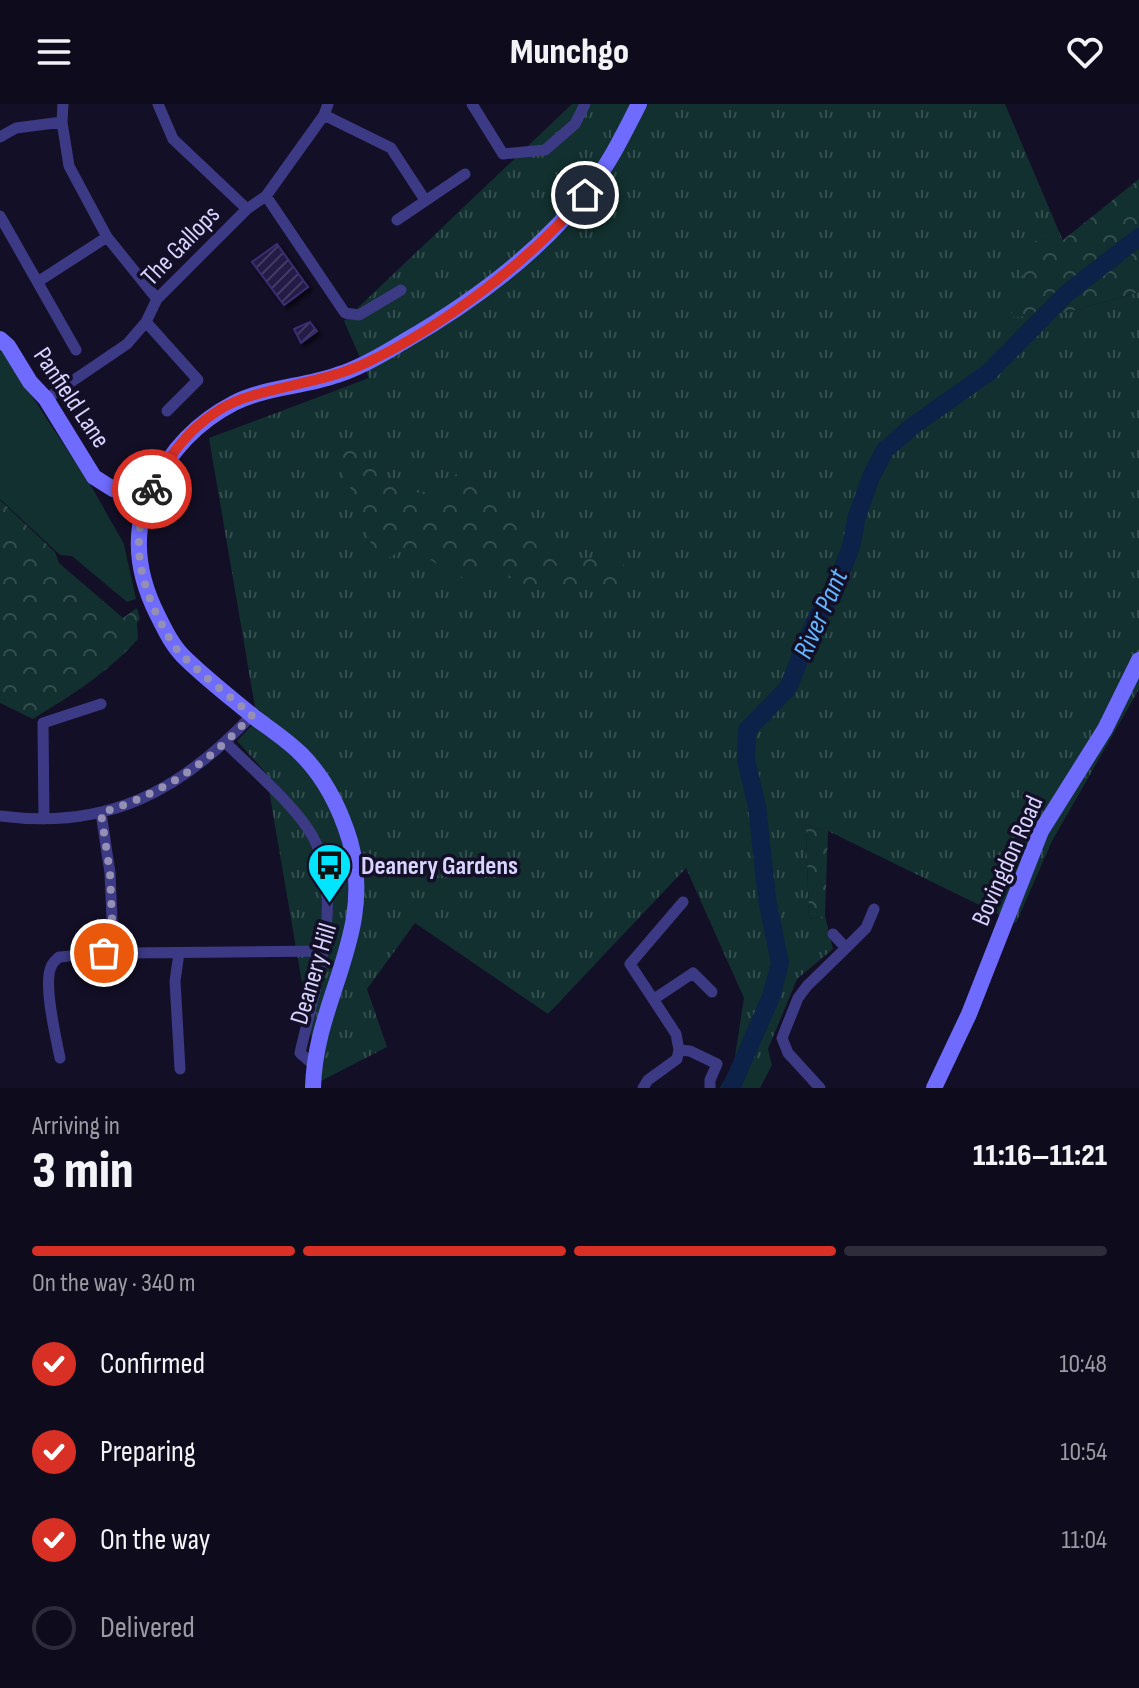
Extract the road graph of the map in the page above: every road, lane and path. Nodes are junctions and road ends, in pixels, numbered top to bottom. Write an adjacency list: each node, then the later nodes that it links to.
1 (63, 104): 7 (street)
2 (158, 104): 12 (street)
3 (472, 104): 4 (street)
4 (585, 104)
5 (639, 104): 24 (main road, Deanery Hill)
6 (326, 110): 10 (street, The Gallops); 11 (street)
7 (62, 122): 8 (street); 15 (street)
8 (0, 137)
9 (465, 174): 11 (street)
10 (266, 196): 12 (street, The Gallops); 17 (street)
11 (425, 200): 14 (street)
12 (247, 209): 18 (street, The Gallops)
13 (0, 216): 16 (street)
14 (397, 220)
15 (107, 237): 16 (street); 18 (street)
16 (39, 281): 21 (street)
17 (401, 290)
18 (157, 299): 19 (street, The Gallops)
19 (146, 322): 22 (street, The Gallops); 23 (street)
20 (0, 339): 22 (main road, Panfield Lane)
21 (76, 350)
22 (46, 399): 24 (main road, Panfield Lane)
23 (167, 411)
24 (147, 498): 27 (main road, Deanery Hill)
25 (1139, 660): 49 (main road, Bovingdon Road)
26 (101, 704): 31 (street)
27 (252, 715): 28 (street); 43 (main road, Deanery Hill)
28 (226, 743): 29 (street); 37 (street, Deanery Hill)
29 (101, 813): 31 (street); 36 (street)
30 (0, 816): 31 (street)
31 (44, 819)
32 (683, 902): 40 (street)
33 (874, 909): 35 (street)
34 (833, 934): 35 (street)
35 (846, 948): 48 (street)
36 (115, 950): 38 (street); 42 (street)
37 (323, 951): 38 (street); 43 (street, Deanery Hill)
38 (179, 953): 44 (street)
39 (712, 992): 40 (street)
40 (654, 999): 41 (street)
41 (679, 1050): 46 (street); 47 (street)
42 (60, 1058)
43 (314, 1065): 45 (main road, Deanery Hill)
44 (180, 1069)
45 (313, 1088)
46 (643, 1088)
47 (710, 1088)
48 (820, 1088)
49 (934, 1088)

